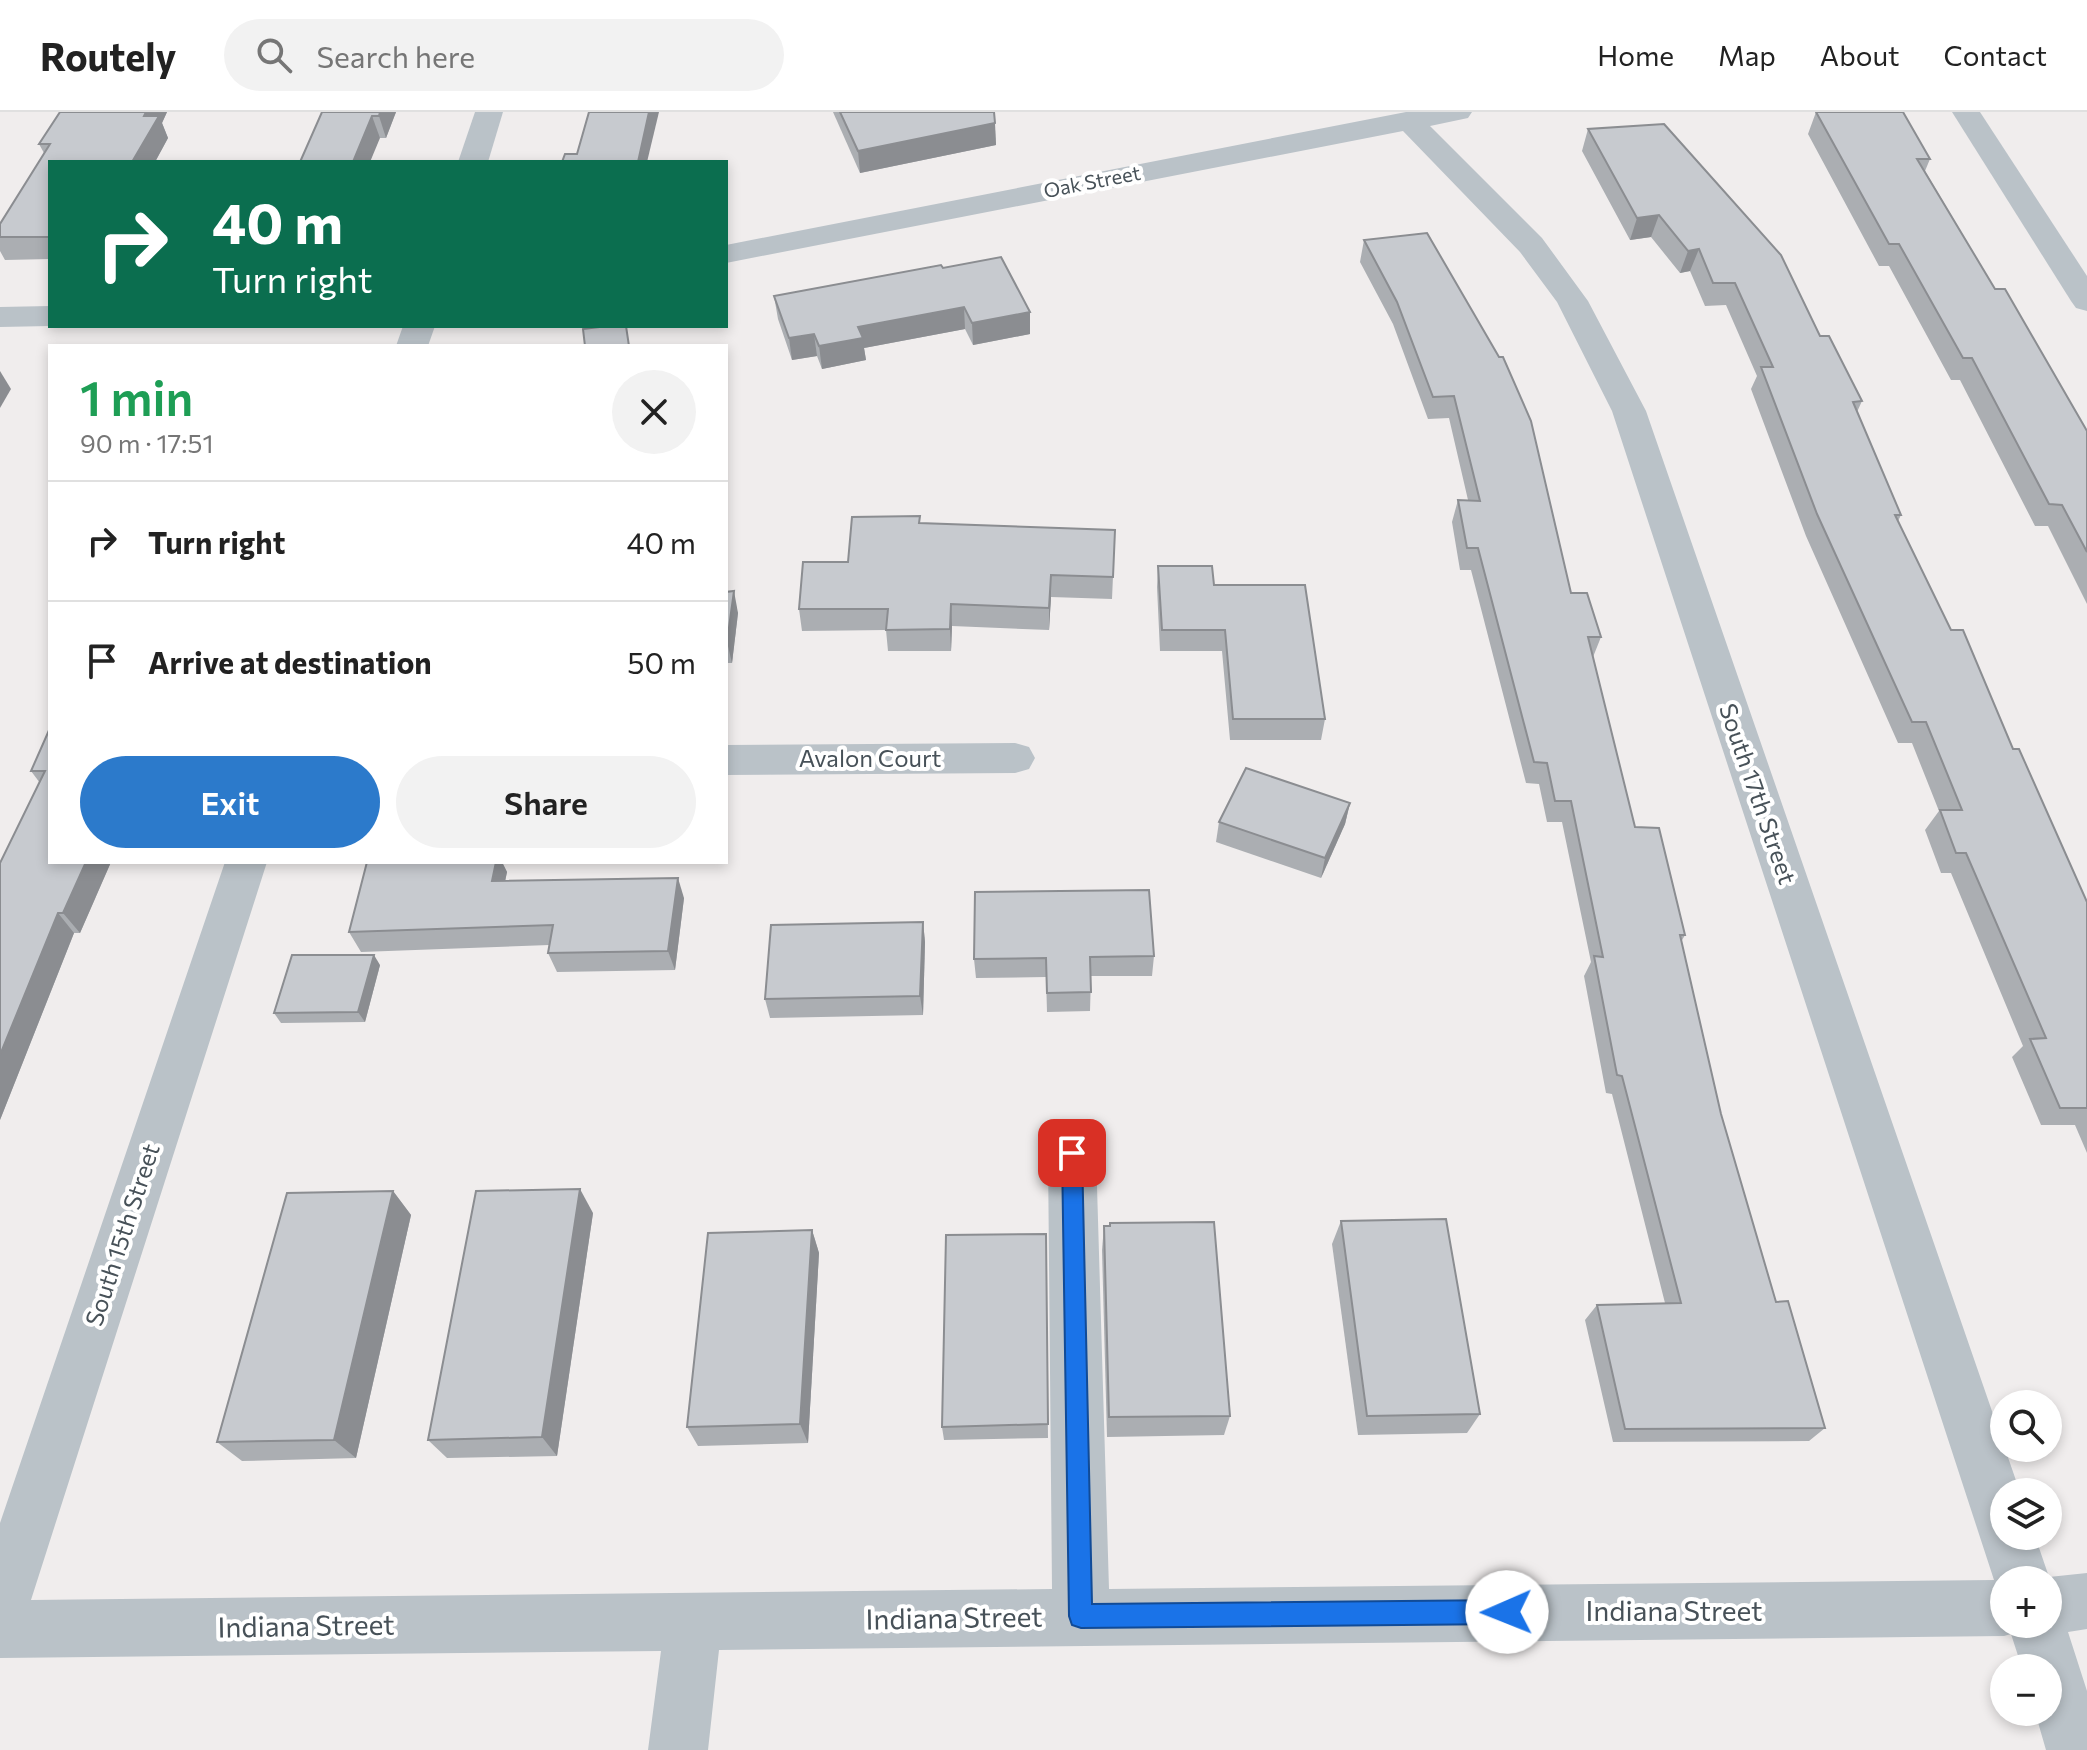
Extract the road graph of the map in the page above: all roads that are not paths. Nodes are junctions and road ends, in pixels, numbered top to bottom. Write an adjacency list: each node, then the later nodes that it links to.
1 (489, 112): 5 (street)
2 (1458, 112): 4 (street, Oak Street)
3 (1966, 112): 7 (street)
4 (1408, 120): 6 (street, Oak Street); 14 (street, South 17th Street)
5 (474, 160)
6 (728, 254)
7 (2087, 301)
8 (48, 316): 9 (street)
9 (0, 317)
10 (1015, 758): 11 (street, Avalon Court)
11 (728, 760)
12 (245, 864): 17 (street, South 15th Street)
13 (1072, 1153): 19 (street)
14 (1990, 1484)
15 (2087, 1601): 16 (street)
16 (2062, 1604)
17 (0, 1607)
18 (1990, 1608): 19 (street, Indiana Street)
19 (1081, 1616): 20 (street, Indiana Street)
20 (694, 1621): 21 (street, Indiana Street); 23 (street)
21 (0, 1629)
22 (2041, 1638): 24 (street)
23 (678, 1750)
24 (2076, 1750)

